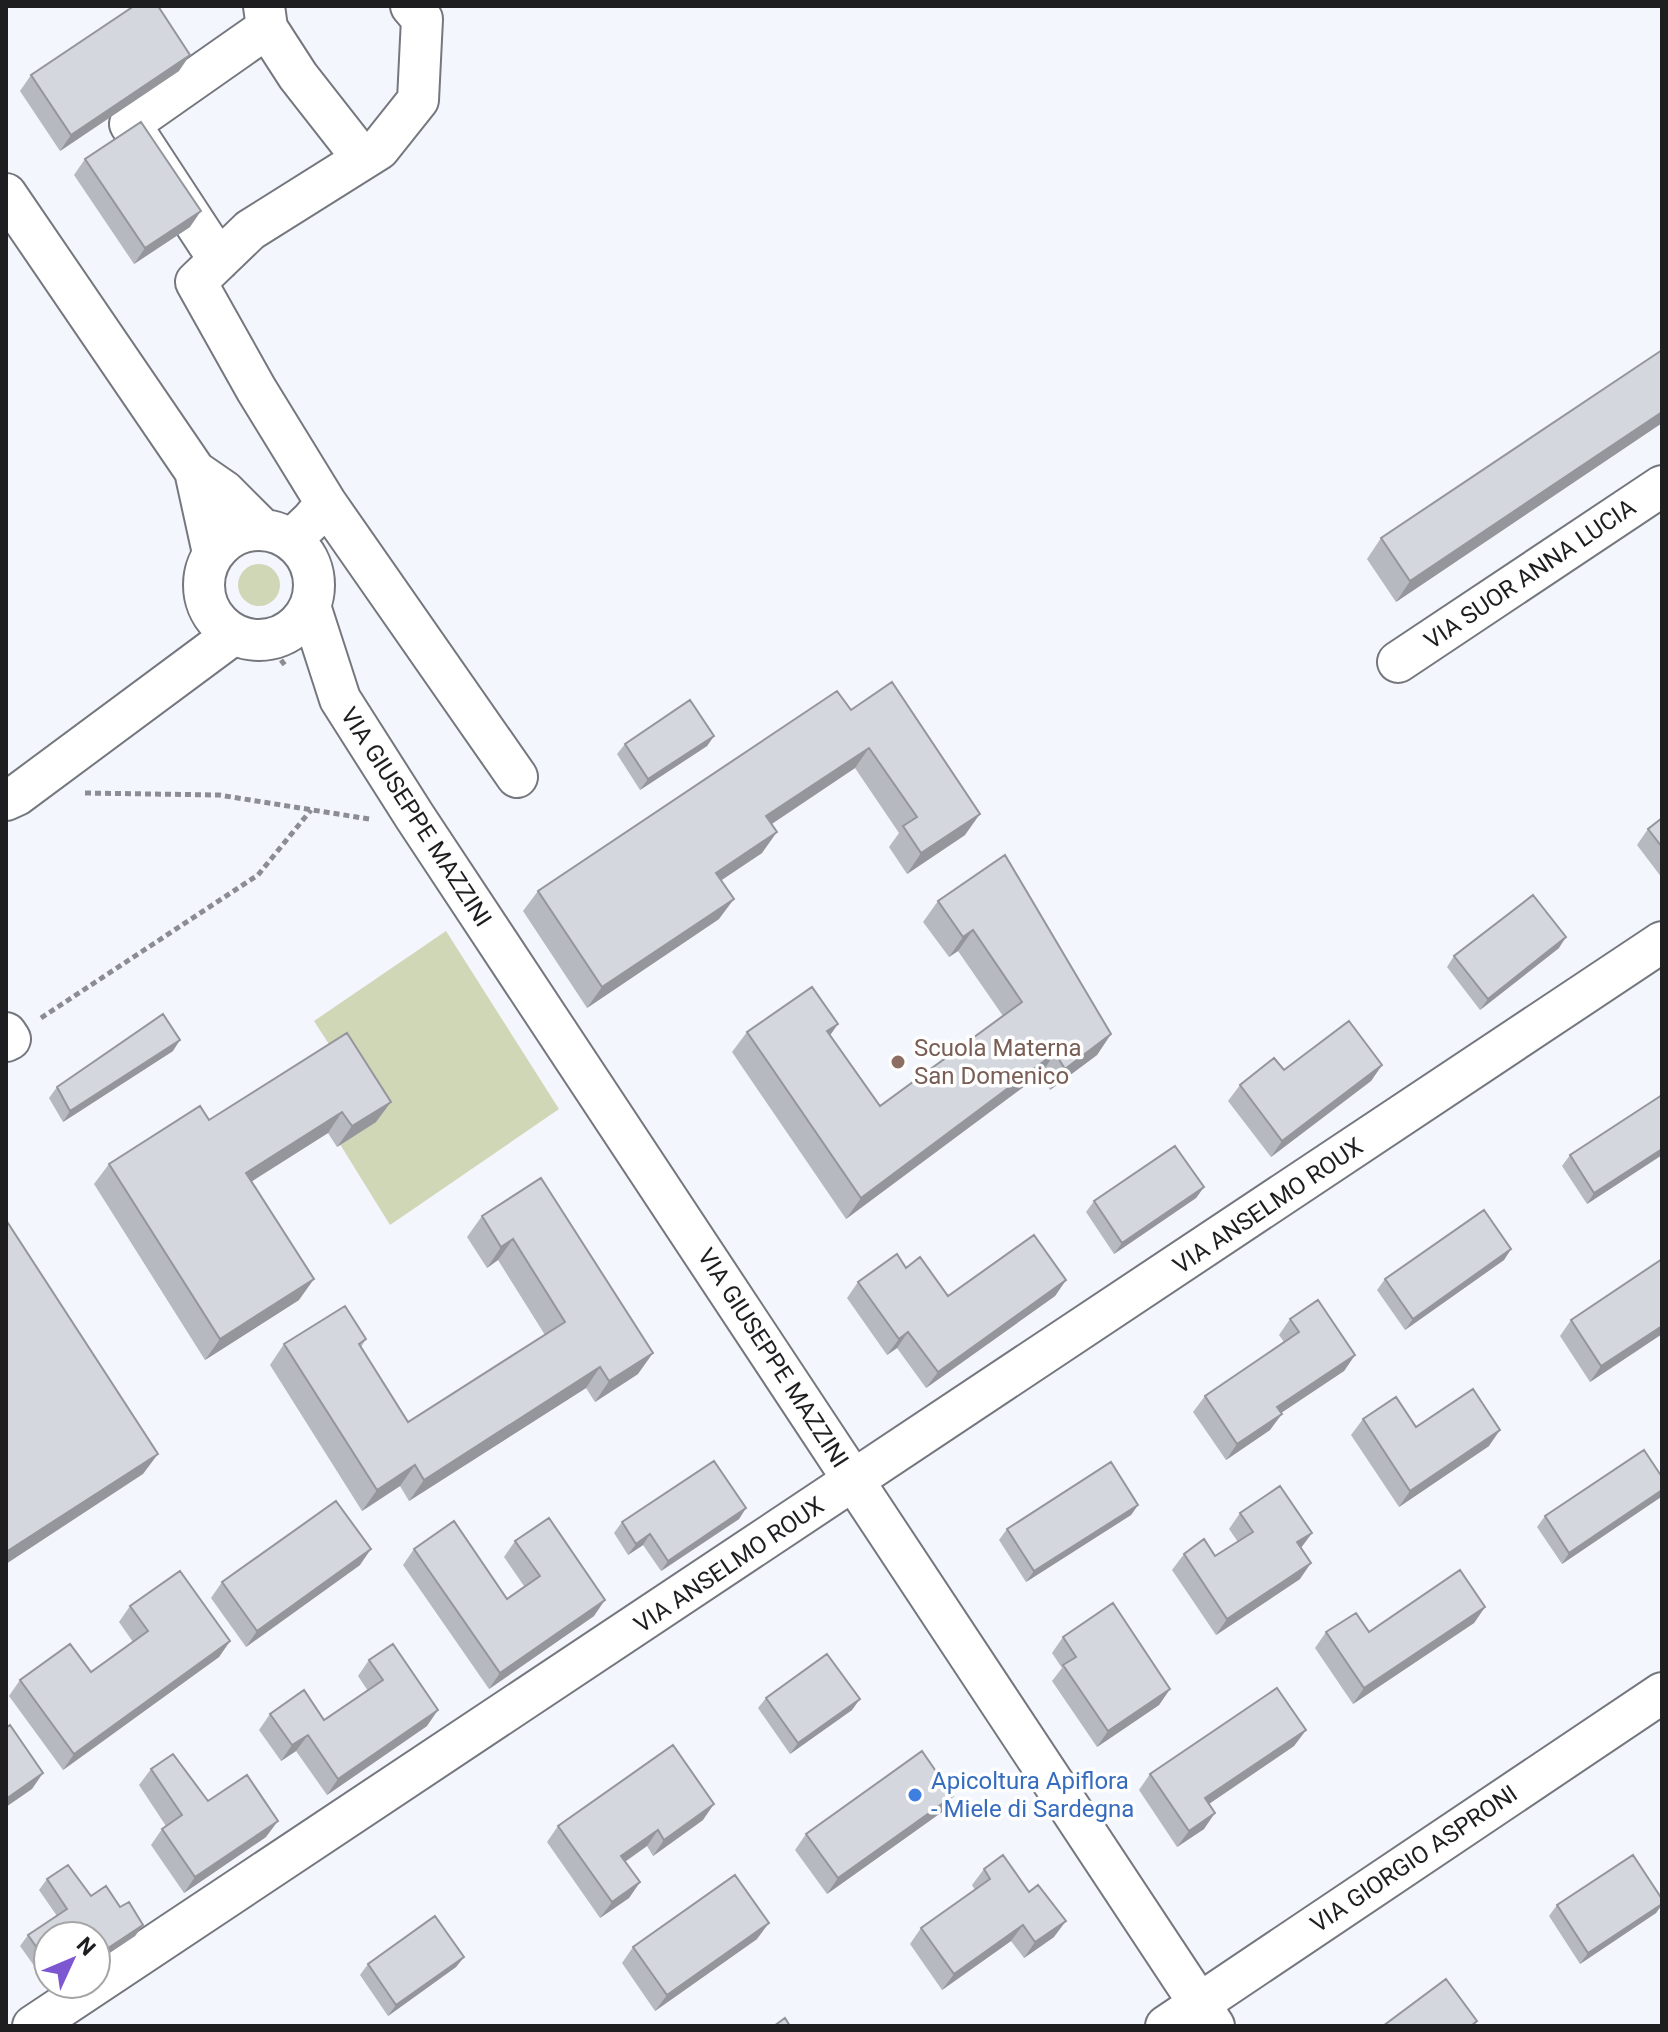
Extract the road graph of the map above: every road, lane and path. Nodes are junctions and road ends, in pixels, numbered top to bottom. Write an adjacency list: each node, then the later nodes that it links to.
1 (411, 6): 3 (street)
2 (266, 17): 3 (street); 5 (street)
3 (363, 159): 5 (street)
4 (6, 194): 6 (street)
5 (219, 260): 8 (street)
6 (195, 471): 9 (street); 10 (street)
7 (1662, 486): 14 (street, VIA SUOR ANNA LUCIA)
8 (326, 503): 9 (street); 16 (street)
9 (277, 535): 10 (street); 11 (street)
10 (213, 553): 12 (street)
11 (310, 606): 13 (street); 15 (street, VIA GIUSEPPE MAZZINI)
12 (222, 622): 13 (street); 18 (street)
13 (273, 639): 15 (street, VIA GIUSEPPE MAZZINI)
14 (1398, 662)
15 (334, 688): 20 (street, VIA GIUSEPPE MAZZINI)
16 (517, 777)
17 (80, 793): 19 (path)
18 (6, 800)
19 (311, 810): 20 (path); 22 (path)
20 (415, 817): 23 (street, VIA GIUSEPPE MAZZINI)
21 (1662, 942): 23 (street, VIA ANSELMO ROUX)
22 (7, 1038)
23 (854, 1482): 25 (street, VIA GIUSEPPE MAZZINI); 26 (street, VIA ANSELMO ROUX)
24 (1662, 1693): 25 (street, VIA GIORGIO ASPRONI)
25 (1207, 2015): 27 (street, VIA GIORGIO ASPRONI)
26 (33, 2026)
27 (1166, 2026)

